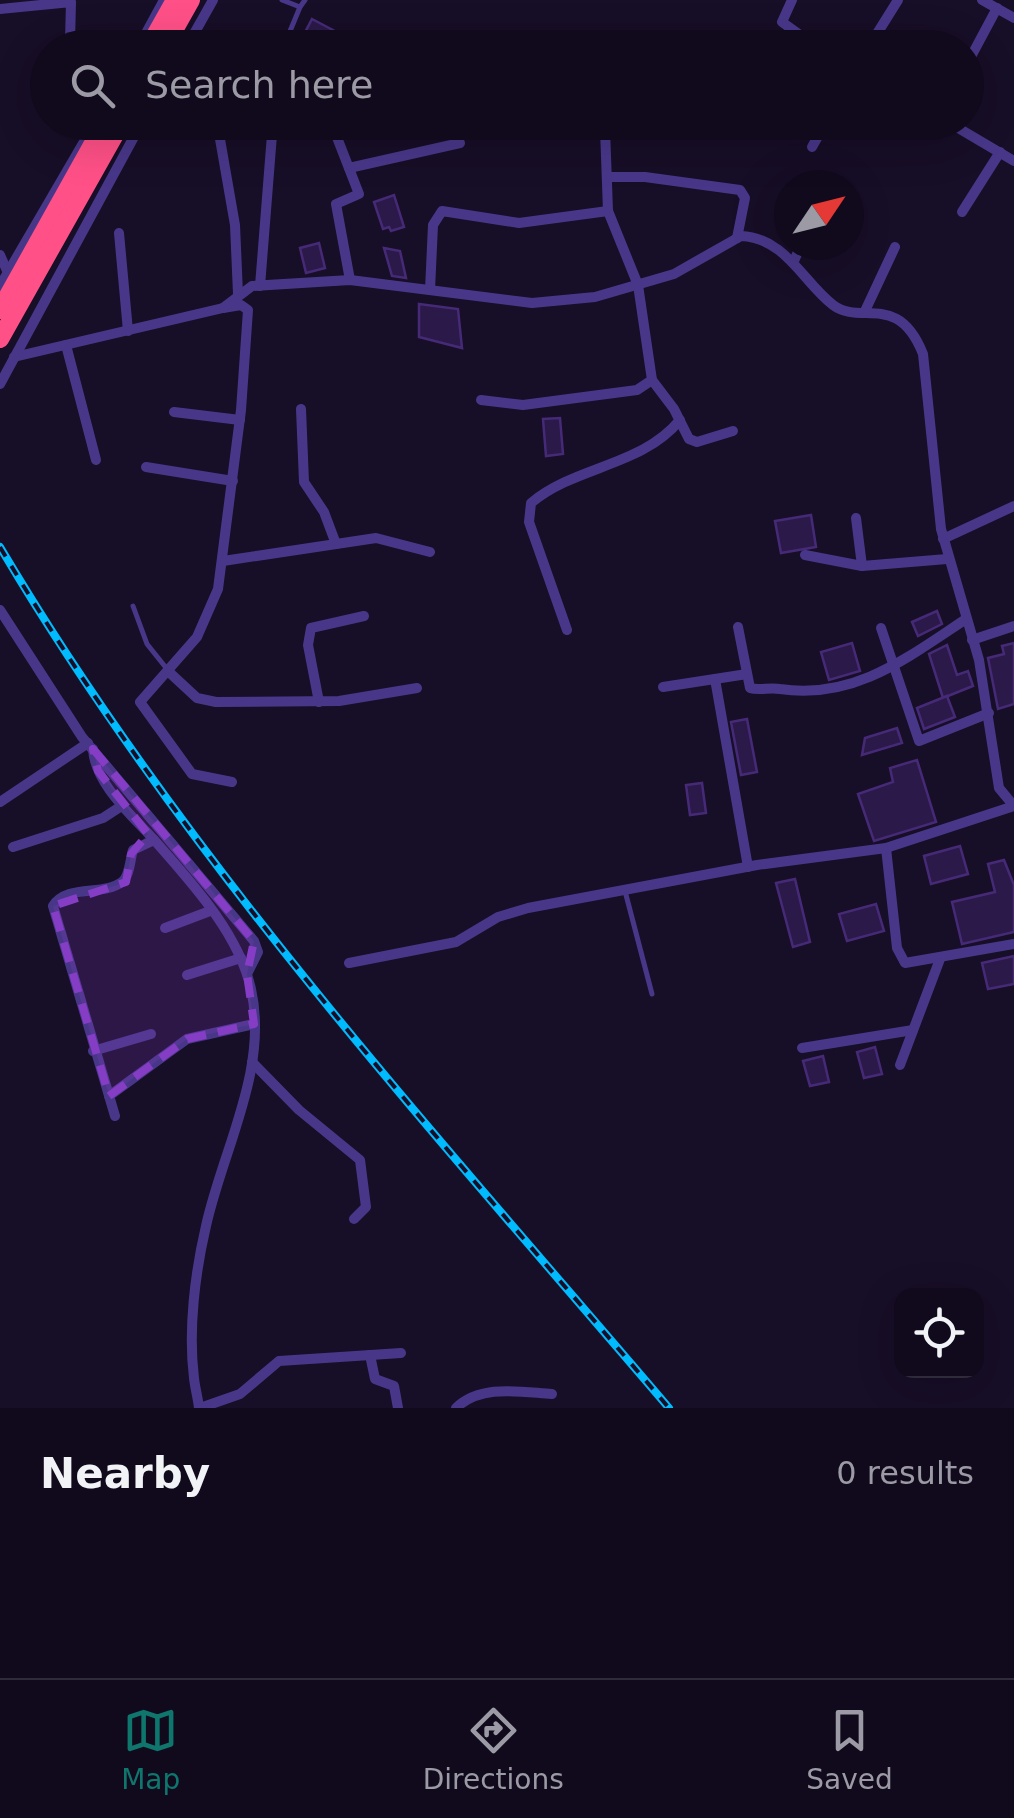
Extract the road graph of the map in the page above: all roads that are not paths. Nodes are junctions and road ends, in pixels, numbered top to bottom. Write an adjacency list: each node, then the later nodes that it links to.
1 (164, 0): 15 (street)
2 (175, 0): 16 (highway)
3 (191, 0): 17 (highway)
4 (213, 0): 18 (street)
5 (282, 0): 10 (lane)
6 (304, 0): 10 (lane)
7 (792, 0): 20 (street)
8 (898, 0): 21 (street)
9 (985, 1): 11 (street)
10 (300, 7): 19 (lane)
11 (997, 8): 13 (street); 22 (street)
12 (0, 9): 14 (street)
13 (1014, 18)
14 (70, 30)
15 (148, 30)
16 (158, 30)
17 (174, 30)
18 (196, 30)
19 (290, 30)
20 (793, 30)
21 (879, 30)
22 (984, 32)
23 (86, 140): 45 (street)
24 (95, 140): 53 (highway)
25 (112, 140): 56 (highway)
26 (132, 140): 58 (street)
27 (220, 140): 51 (street)
28 (272, 140): 48 (street)
29 (338, 140): 36 (street)
30 (606, 140): 37 (street)
31 (816, 140): 34 (street)
32 (982, 140): 35 (street)
33 (460, 143): 36 (street)
34 (812, 147)
35 (1009, 154): 39 (street)
36 (349, 168): 46 (street)
37 (607, 177): 38 (street); 41 (street)
38 (608, 210): 49 (street); 50 (street)
39 (962, 212)
40 (119, 233): 55 (street)
41 (736, 238): 44 (street); 49 (street)
42 (895, 248): 54 (street)
43 (0, 255): 45 (street)
44 (794, 261): 54 (street)
45 (8, 273): 47 (street)
46 (350, 280): 48 (street); 50 (street)
47 (0, 286)
48 (260, 286): 51 (street)
49 (638, 286): 50 (street); 60 (street)
50 (430, 290)
51 (238, 294): 52 (street)
52 (223, 308): 55 (street); 64 (street)
53 (0, 310)
54 (865, 310): 72 (street)
55 (128, 331): 57 (street)
56 (0, 339)
57 (66, 346): 58 (street); 67 (street)
58 (14, 358): 59 (street)
59 (1, 379)
60 (652, 380): 61 (street); 65 (street)
61 (481, 400)
62 (301, 409): 73 (street)
63 (174, 412): 64 (street)
64 (240, 420): 69 (street)
65 (680, 420): 66 (street); 86 (street)
66 (734, 431)
67 (96, 460)
68 (146, 467): 69 (street)
69 (232, 481): 77 (street)
70 (1014, 506): 72 (street)
71 (856, 518): 78 (street)
72 (943, 539): 76 (street)
73 (336, 544): 74 (street); 77 (street)
74 (430, 552)
75 (805, 555): 78 (street)
76 (947, 559): 78 (street); 82 (street)
77 (223, 561): 89 (street)
78 (862, 566)
79 (133, 606): 89 (lane)
80 (0, 610): 96 (street)
81 (364, 616): 94 (street)
82 (966, 620): 87 (street); 88 (street)
83 (1014, 626): 87 (street)
84 (738, 628): 90 (street)
85 (880, 628): 88 (street)
86 (567, 630)
87 (972, 640): 95 (street)
88 (891, 670): 90 (street); 95 (street)
89 (170, 673): 94 (street); 97 (street)
90 (747, 674): 91 (street)
91 (715, 679): 92 (street); 104 (street)
92 (663, 687)
93 (417, 688): 94 (street)
94 (319, 702)
95 (989, 713): 100 (street)
96 (90, 746): 98 (street); 99 (street); 112 (street)
97 (232, 782)
98 (0, 802)
99 (124, 804): 101 (street); 102 (street)
100 (1014, 806): 103 (street)
101 (154, 840): 106 (street); 119 (street)
102 (13, 847)
103 (886, 848): 104 (street); 110 (street)
104 (748, 867): 105 (street)
105 (625, 891): 111 (street); 114 (lane)
106 (210, 911): 107 (street); 109 (street)
107 (165, 928)
108 (1014, 944): 110 (street)
109 (241, 958): 112 (street); 113 (street)
110 (940, 959): 116 (street)
111 (349, 963)
112 (247, 974): 115 (street)
113 (187, 975)
114 (652, 994)
115 (254, 1024): 120 (street); 122 (street)
116 (914, 1030): 118 (street); 121 (street)
117 (151, 1034): 119 (street)
118 (802, 1048)
119 (94, 1052): 122 (street)
120 (252, 1062): 124 (street); 128 (street)
121 (900, 1065)
122 (108, 1096): 123 (street)
123 (115, 1116)
124 (354, 1219)
125 (401, 1353): 126 (street)
126 (370, 1355): 128 (street); 129 (street)
127 (552, 1394): 130 (street)
128 (200, 1408)
129 (398, 1408)
130 (456, 1408)

